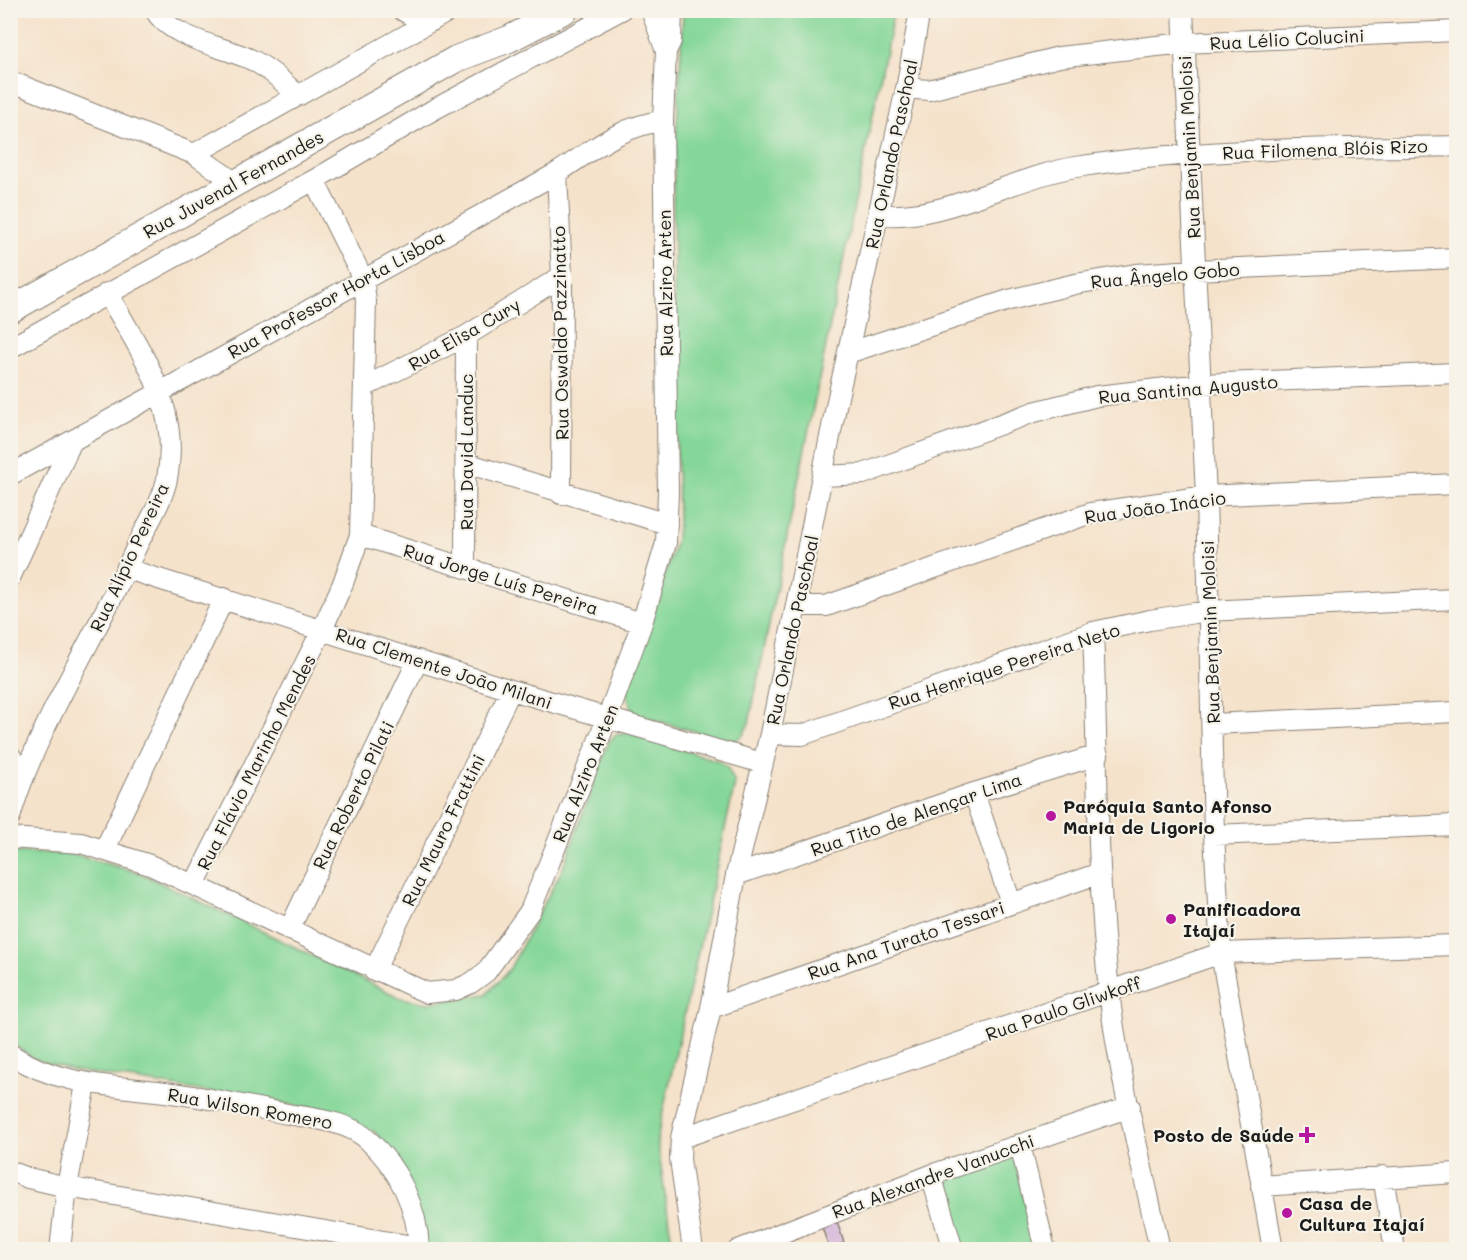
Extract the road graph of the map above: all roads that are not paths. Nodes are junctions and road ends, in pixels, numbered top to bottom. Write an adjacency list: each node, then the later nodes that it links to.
1 (155, 10): 18 (street)
2 (402, 10): 11 (street)
3 (451, 10): 11 (street)
4 (530, 10): 15 (main road)
5 (566, 10): 15 (main road)
6 (621, 10): 24 (street, Rua Juvenal Fernandes)
7 (651, 10): 14 (street, Rua Alziro Arten)
8 (672, 10): 14 (street, Rua Alziro Arten)
9 (920, 10): 17 (street, Rua Orlando Paschoal)
10 (1183, 10): 13 (street, Rua Benjamin Moloisi)
11 (432, 21): 18 (street)
12 (1456, 31): 13 (street, Rua Lélio Colucini)
13 (1184, 43): 17 (street, Rua Lélio Colucini); 21 (street, Rua Benjamin Moloisi)
14 (666, 51): 19 (street, Rua Alziro Arten)
15 (456, 59): 25 (main road, Rua Juvenal Fernandes)
16 (10, 81): 22 (street)
17 (907, 84): 26 (street, Rua Orlando Paschoal)
18 (298, 96): 22 (street)
19 (663, 121): 23 (street, Rua Professor Horta Lisboa); 47 (street, Rua Alziro Arten)
20 (1456, 146): 21 (street, Rua Filomena Blóis Rizo)
21 (1190, 153): 26 (street, Rua Filomena Blóis Rizo); 28 (street, Rua Benjamin Moloisi)
22 (194, 154): 25 (street)
23 (556, 173): 29 (street, Rua Oswaldo Pazzinatto); 30 (street, Rua Professor Horta Lisboa)
24 (314, 180): 30 (street); 31 (street, Rua Juvenal Fernandes)
25 (237, 183): 32 (main road, Rua Juvenal Fernandes)
26 (879, 214): 35 (street, Rua Orlando Paschoal)
27 (1456, 258): 28 (street, Rua Ângelo Gobo)
28 (1195, 270): 35 (street, Rua Ângelo Gobo); 37 (street, Rua Benjamin Moloisi)
29 (562, 276): 33 (street, Rua Elisa Cury); 45 (street, Rua Oswaldo Pazzinatto)
30 (363, 279): 38 (street, Rua Flávio Marinho Mendes); 39 (street, Rua Professor Horta Lisboa)
31 (107, 293): 34 (street, Rua Juvenal Fernandes); 39 (street, Rua Alípio Pereira)
32 (10, 310)
33 (466, 336): 38 (street, Rua Elisa Cury); 41 (street, Rua David Landuc)
34 (10, 348)
35 (848, 353): 43 (street, Rua Orlando Paschoal)
36 (1456, 373): 37 (street, Rua Santina Augusto)
37 (1201, 384): 43 (street, Rua Santina Augusto); 46 (street, Rua Benjamin Moloisi)
38 (364, 387): 48 (street, Rua Flávio Marinho Mendes)
39 (159, 392): 40 (street, Rua Professor Horta Lisboa); 50 (street, Rua Alípio Pereira)
40 (72, 441): 42 (street, Rua Professor Horta Lisboa); 51 (street)
41 (466, 463): 45 (street); 49 (street, Rua David Landuc)
42 (10, 475)
43 (824, 476): 54 (street, Rua Orlando Paschoal)
44 (1456, 484): 46 (street, Rua João Inácio)
45 (561, 494): 47 (street)
46 (1206, 496): 54 (street, Rua João Inácio); 55 (street, Rua Benjamin Moloisi)
47 (667, 524): 56 (street, Rua Alziro Arten)
48 (360, 535): 49 (street, Rua Jorge Luís Pereira); 57 (street, Rua Flávio Marinho Mendes)
49 (465, 567): 56 (street, Rua Jorge Luís Pereira)
50 (127, 568): 52 (street, Rua Clemente João Milani); 68 (street, Rua Alípio Pereira)
51 (10, 578)
52 (224, 598): 57 (street, Rua Clemente João Milani); 74 (street)
53 (1456, 599): 55 (street, Rua Henrique Pereira Neto)
54 (797, 606): 64 (street, Rua Orlando Paschoal)
55 (1207, 611): 58 (street, Rua Henrique Pereira Neto); 63 (street, Rua Benjamin Moloisi)
56 (642, 623): 62 (street, Rua Alziro Arten)
57 (322, 630): 59 (street, Rua Clemente João Milani); 77 (street, Rua Flávio Marinho Mendes)
58 (1093, 632): 64 (street, Rua Henrique Pereira Neto); 66 (street)
59 (418, 660): 60 (street, Rua Clemente João Milani); 79 (street, Rua Roberto Pilati)
60 (511, 690): 62 (street, Rua Clemente João Milani); 82 (street, Rua Mauro Frattini)
61 (1456, 712): 63 (street)
62 (607, 719): 67 (street, Rua Clemente João Milani); 82 (street, Rua Alziro Arten)
63 (1213, 724): 72 (street, Rua Benjamin Moloisi)
64 (770, 734): 67 (street, Rua Orlando Paschoal)
65 (10, 755): 68 (street)
66 (1098, 755): 69 (street, Rua Tito de Alençar Lima); 75 (street)
67 (762, 764): 76 (street, Rua Orlando Paschoal)
68 (23, 776): 70 (street, Rua Alípio Pereira)
69 (974, 793): 76 (street, Rua Tito de Alençar Lima); 78 (street)
70 (10, 817)
71 (1456, 825): 72 (street)
72 (1214, 835): 81 (street, Rua Benjamin Moloisi)
73 (10, 838): 74 (street, Rua Alziro Arten)
74 (105, 849): 77 (street, Rua Alziro Arten)
75 (1100, 873): 78 (street, Rua Ana Turato Tessari); 83 (street)
76 (736, 875): 84 (street, Rua Orlando Paschoal)
77 (194, 885): 79 (street, Rua Alziro Arten)
78 (1011, 903): 84 (street, Rua Ana Turato Tessari)
79 (289, 930): 82 (street, Rua Alziro Arten)
80 (1456, 945): 81 (street, Rua Paulo Gliwkoff)
81 (1221, 954): 83 (street, Rua Paulo Gliwkoff); 94 (street, Rua Benjamin Moloisi)
82 (374, 971)
83 (1109, 992): 87 (street); 88 (street, Rua Paulo Gliwkoff)
84 (711, 1008): 88 (street, Rua Orlando Paschoal)
85 (10, 1054): 86 (street, Rua Wilson Romero)
86 (86, 1084): 95 (street); 96 (street, Rua Wilson Romero)
87 (1130, 1107): 89 (street, Rua Alexandre Vanucchi); 102 (street)
88 (681, 1138): 98 (street, Rua Orlando Paschoal)
89 (1020, 1144): 92 (street, Rua Alexandre Vanucchi); 101 (street)
90 (10, 1172): 95 (street)
91 (1456, 1173): 93 (street)
92 (931, 1175): 99 (street, Rua Alexandre Vanucchi); 100 (street)
93 (1383, 1176): 94 (street); 104 (street)
94 (1261, 1186): 103 (street, Rua Benjamin Moloisi)
95 (67, 1187): 96 (street); 97 (street)
96 (419, 1248)
97 (60, 1250)
98 (693, 1250)
99 (738, 1250)
100 (953, 1250)
101 (1045, 1250)
102 (1160, 1250)
103 (1273, 1250)
104 (1395, 1250)

